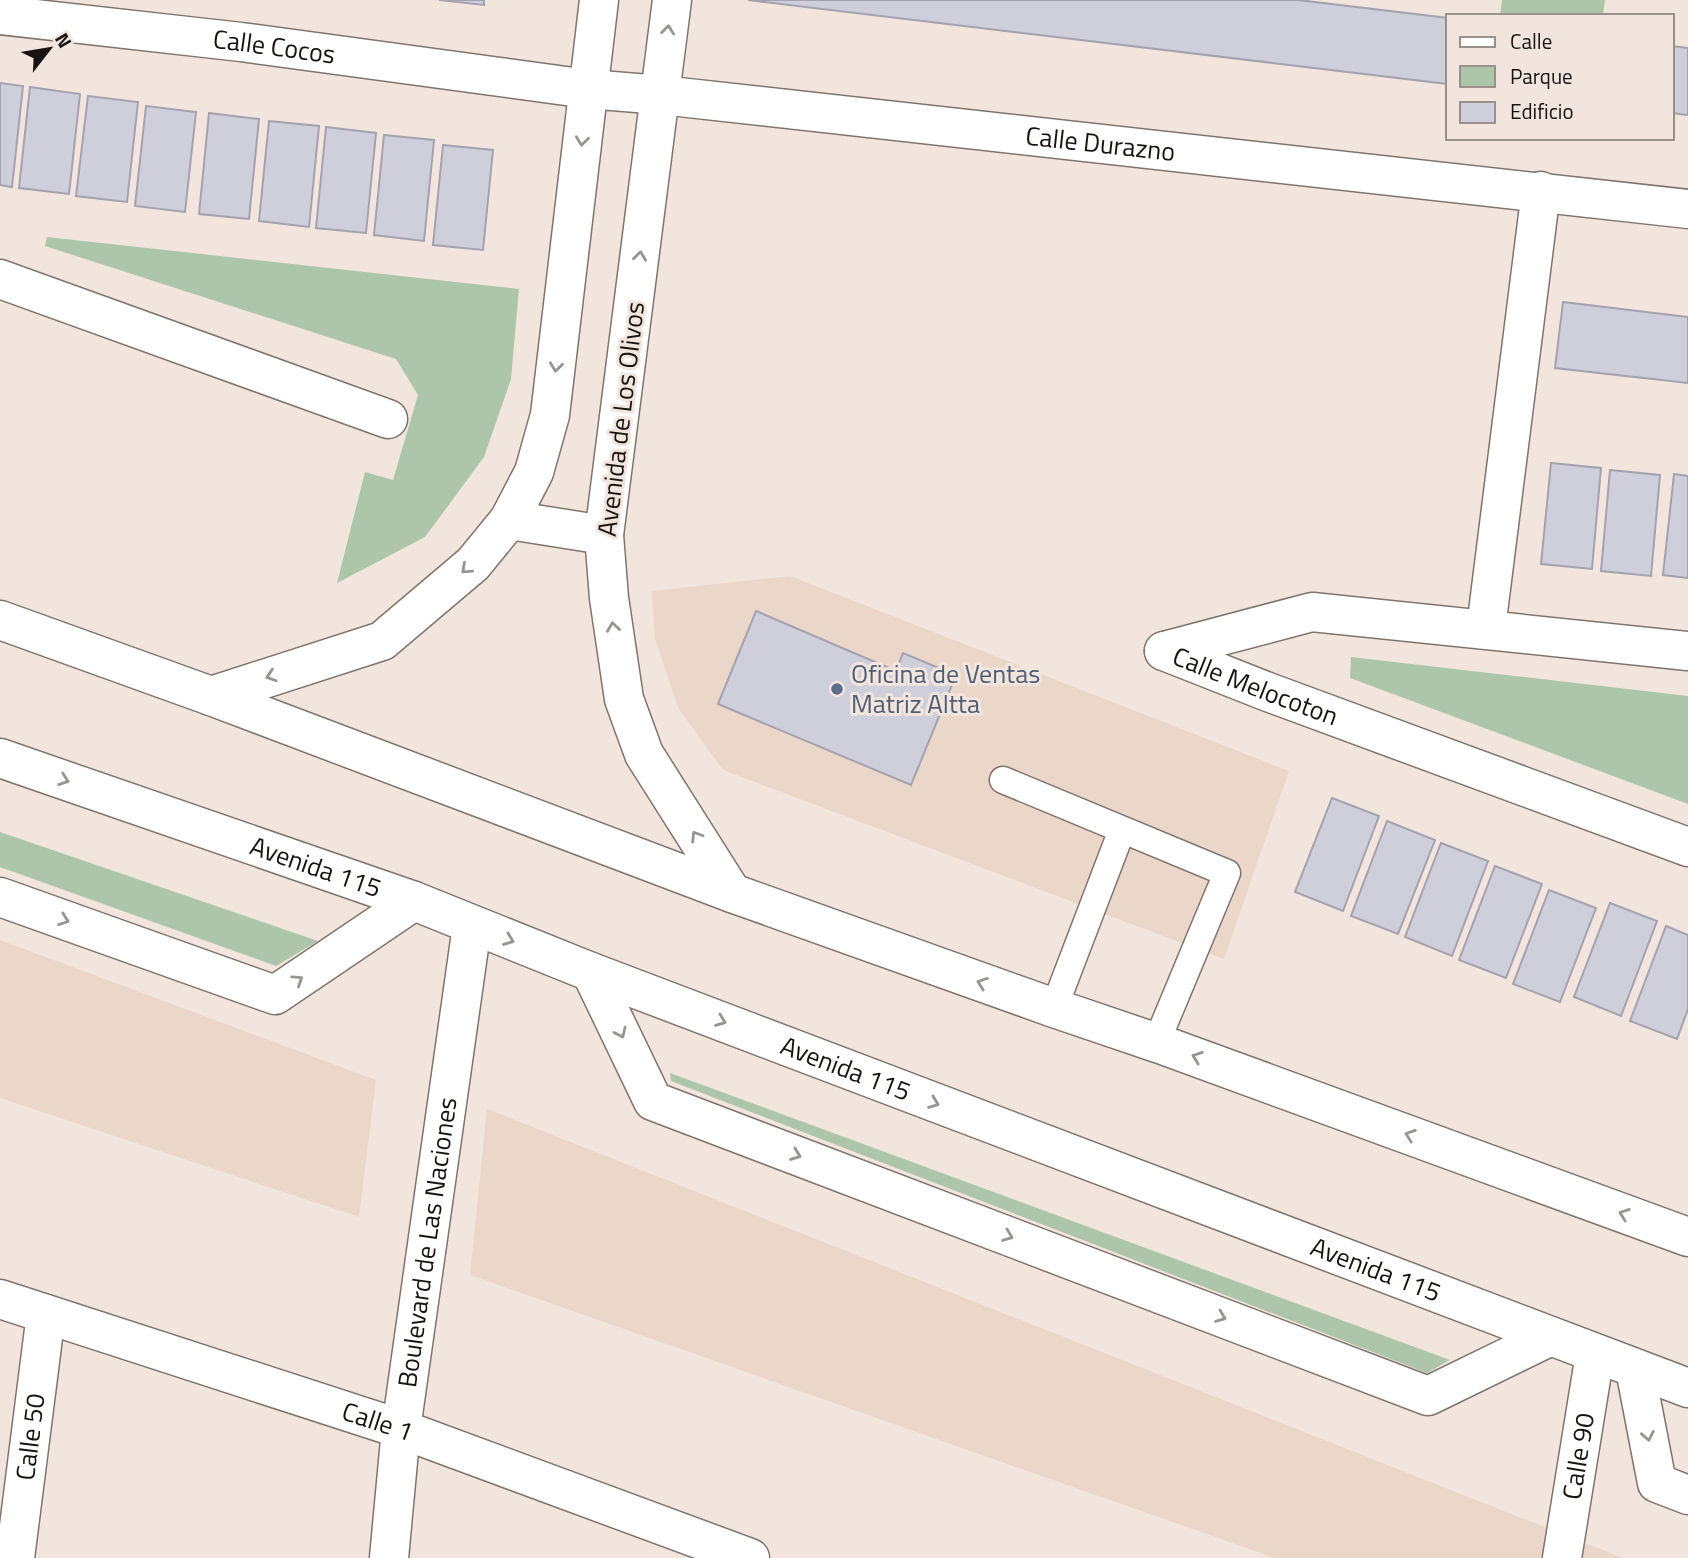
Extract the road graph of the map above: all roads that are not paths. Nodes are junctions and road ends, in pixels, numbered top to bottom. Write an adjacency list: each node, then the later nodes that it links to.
1 (599, 0): 4 (street)
2 (671, 0): 5 (street, Avenida de Los Olivos, one-way to 2)
3 (0, 15): 4 (street, Calle Cocos)
4 (588, 89): 5 (street, Calle Durazno); 10 (street, one-way to 10)
5 (661, 95): 6 (street, Calle Durazno); 11 (street, Avenida de Los Olivos, one-way to 5)
6 (1541, 191): 7 (street, Calle Durazno); 13 (street)
7 (1688, 209)
8 (0, 279): 9 (street)
9 (388, 418)
10 (509, 520): 11 (street); 15 (street, one-way to 15)
11 (604, 536): 20 (street, Avenida de Los Olivos, one-way to 11)
12 (0, 620): 15 (street)
13 (1486, 628): 14 (street, Calle Melocoton); 19 (street, Calle Melocoton)
14 (1688, 650)
15 (211, 695): 20 (street)
16 (0, 758): 22 (street, Avenida 115, one-way to 22)
17 (1003, 780): 18 (lane)
18 (1122, 830): 25 (lane); 26 (lane)
19 (1688, 847)
20 (732, 893): 25 (street, one-way to 20)
21 (0, 897): 22 (street, one-way to 22)
22 (414, 901): 23 (street, Avenida 115)
23 (472, 926): 24 (street, Avenida 115, one-way to 24); 34 (street, Boulevard de Las Naciones)
24 (592, 972): 30 (street, Avenida 115, one-way to 30); 30 (street, one-way to 30)
25 (1054, 1008): 27 (street, one-way to 25)
26 (1162, 1028)
27 (1688, 1237)
28 (0, 1300): 29 (street, Calle 1)
29 (46, 1314): 34 (street, Calle 1); 36 (street, Calle 50)
30 (1549, 1337): 31 (street, Avenida 115)
31 (1595, 1354): 32 (street, Avenida 115); 39 (street, Calle 90)
32 (1635, 1369): 33 (street, Avenida 115); 35 (street, one-way to 35)
33 (1688, 1388)
34 (401, 1429): 37 (street, Boulevard de Las Naciones); 38 (street, Calle 1)
35 (1688, 1495)
36 (15, 1558)
37 (388, 1558)
38 (750, 1558)
39 (1562, 1558)

